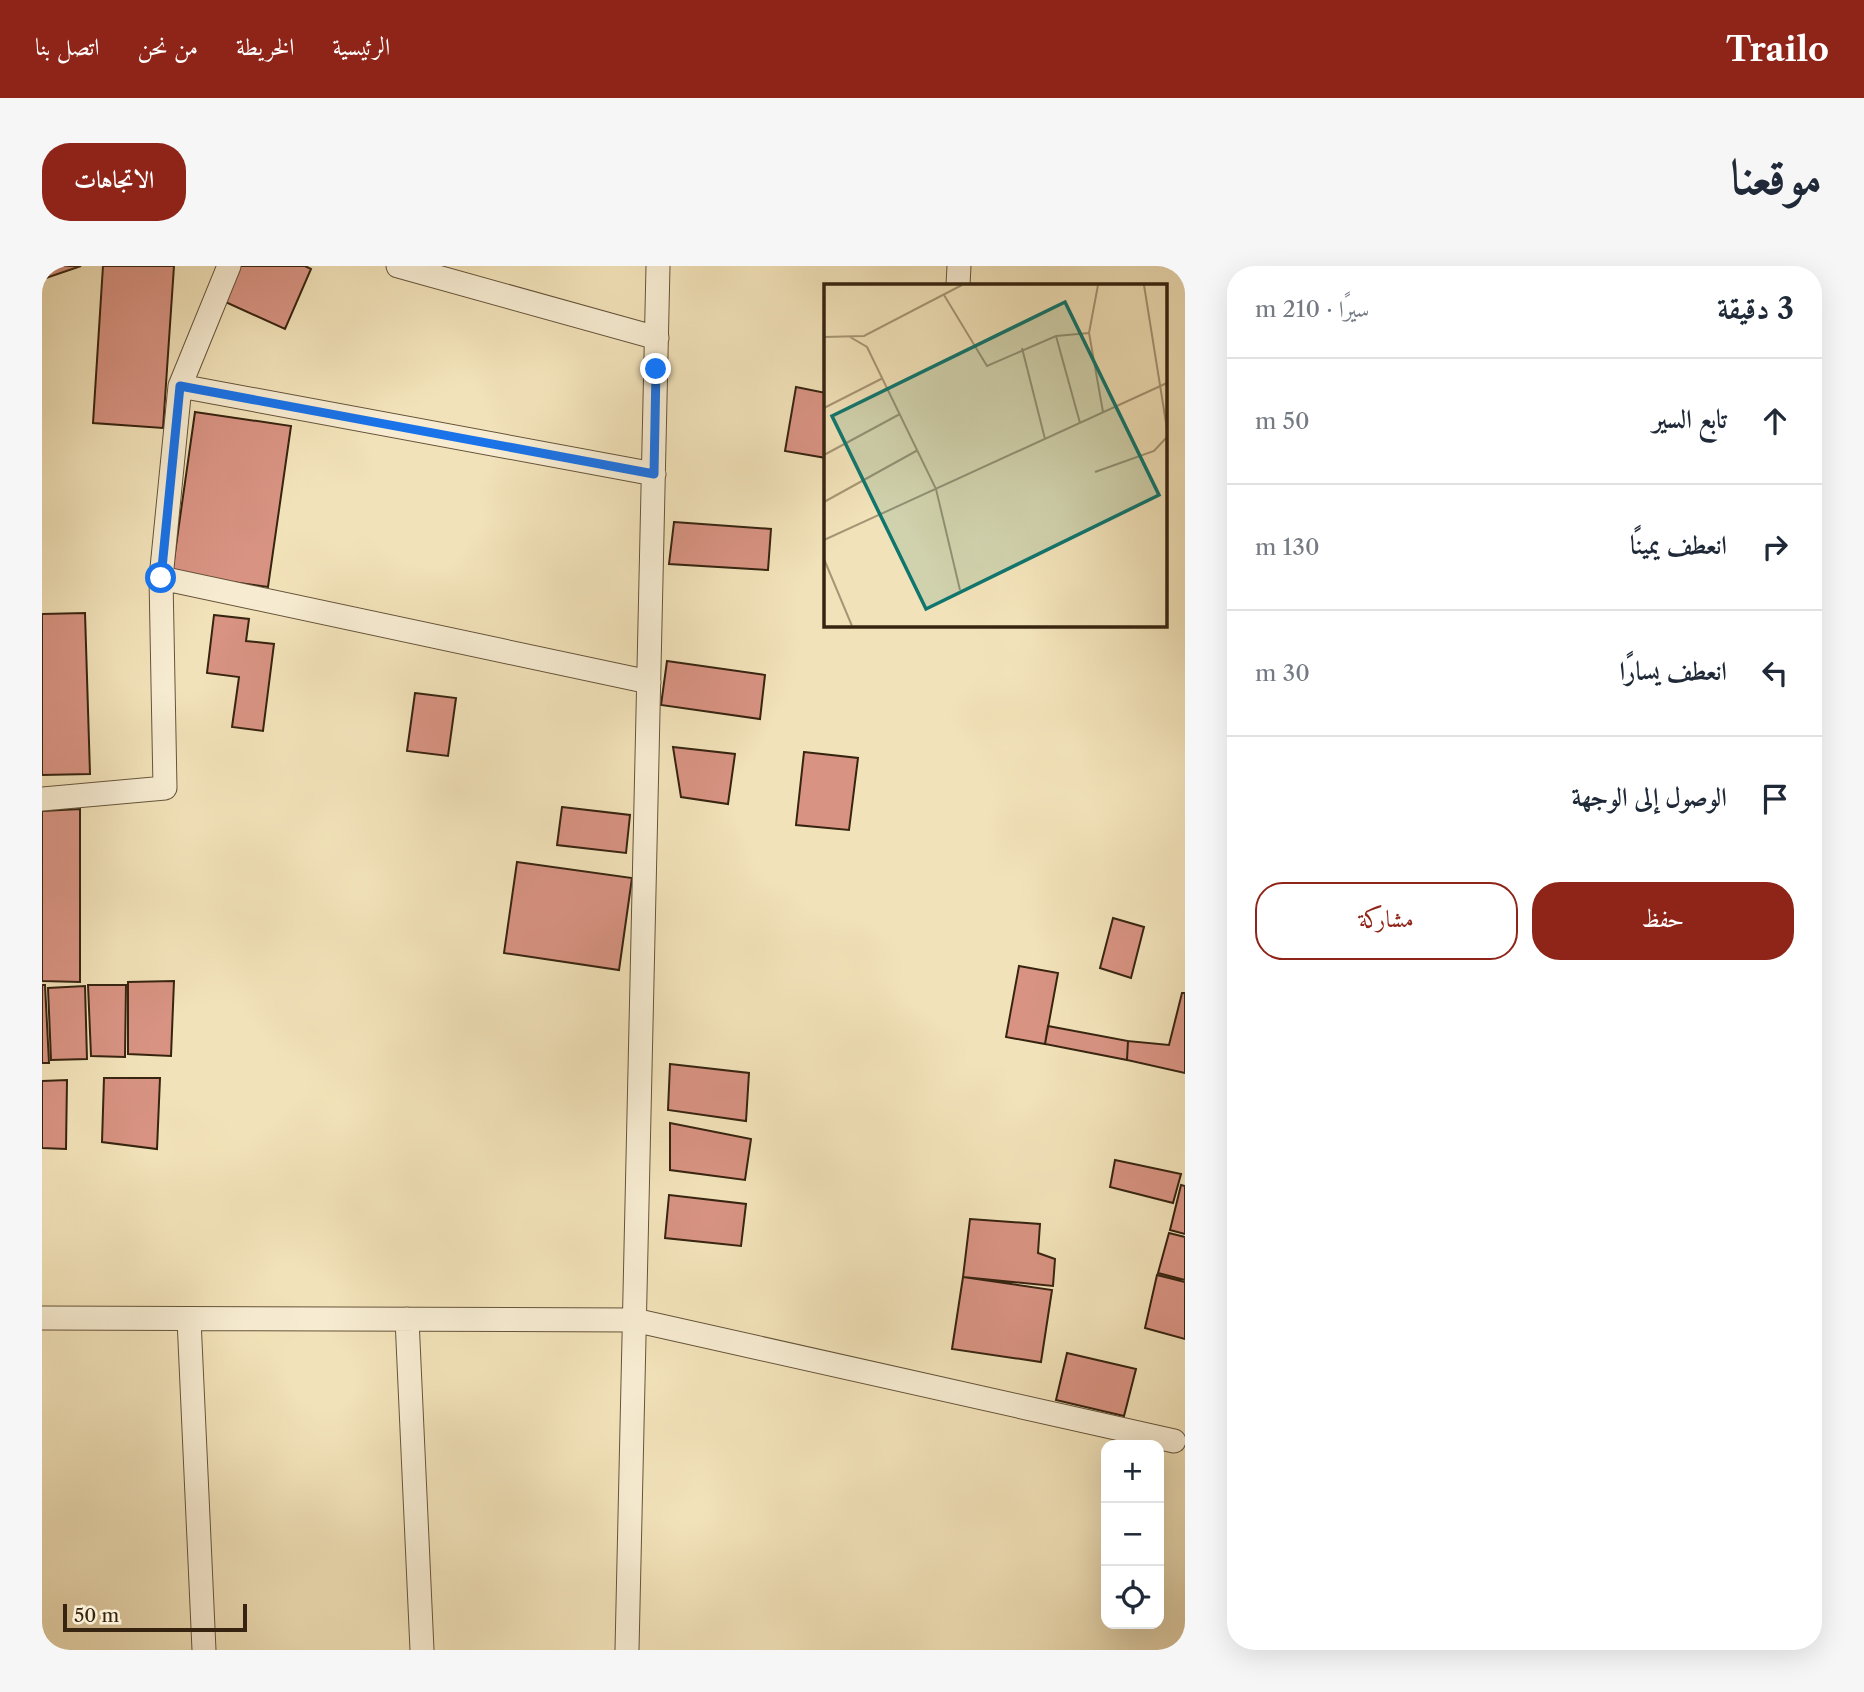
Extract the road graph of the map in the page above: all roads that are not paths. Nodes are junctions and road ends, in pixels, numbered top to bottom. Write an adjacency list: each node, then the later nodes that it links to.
1 (229, 266): 7 (street)
2 (398, 266): 6 (street)
3 (658, 266): 6 (street)
4 (959, 266): 5 (street)
5 (958, 284)
6 (657, 338): 8 (street)
7 (180, 386): 8 (street); 9 (street)
8 (654, 474): 10 (street)
9 (161, 578): 10 (street); 11 (street)
10 (649, 682): 15 (street)
11 (42, 799)
12 (42, 1318): 13 (street)
13 (189, 1319): 14 (street); 17 (street)
14 (407, 1319): 15 (street); 18 (street)
15 (634, 1320): 16 (street); 19 (street)
16 (1174, 1441)
17 (204, 1650)
18 (422, 1650)
19 (626, 1650)

